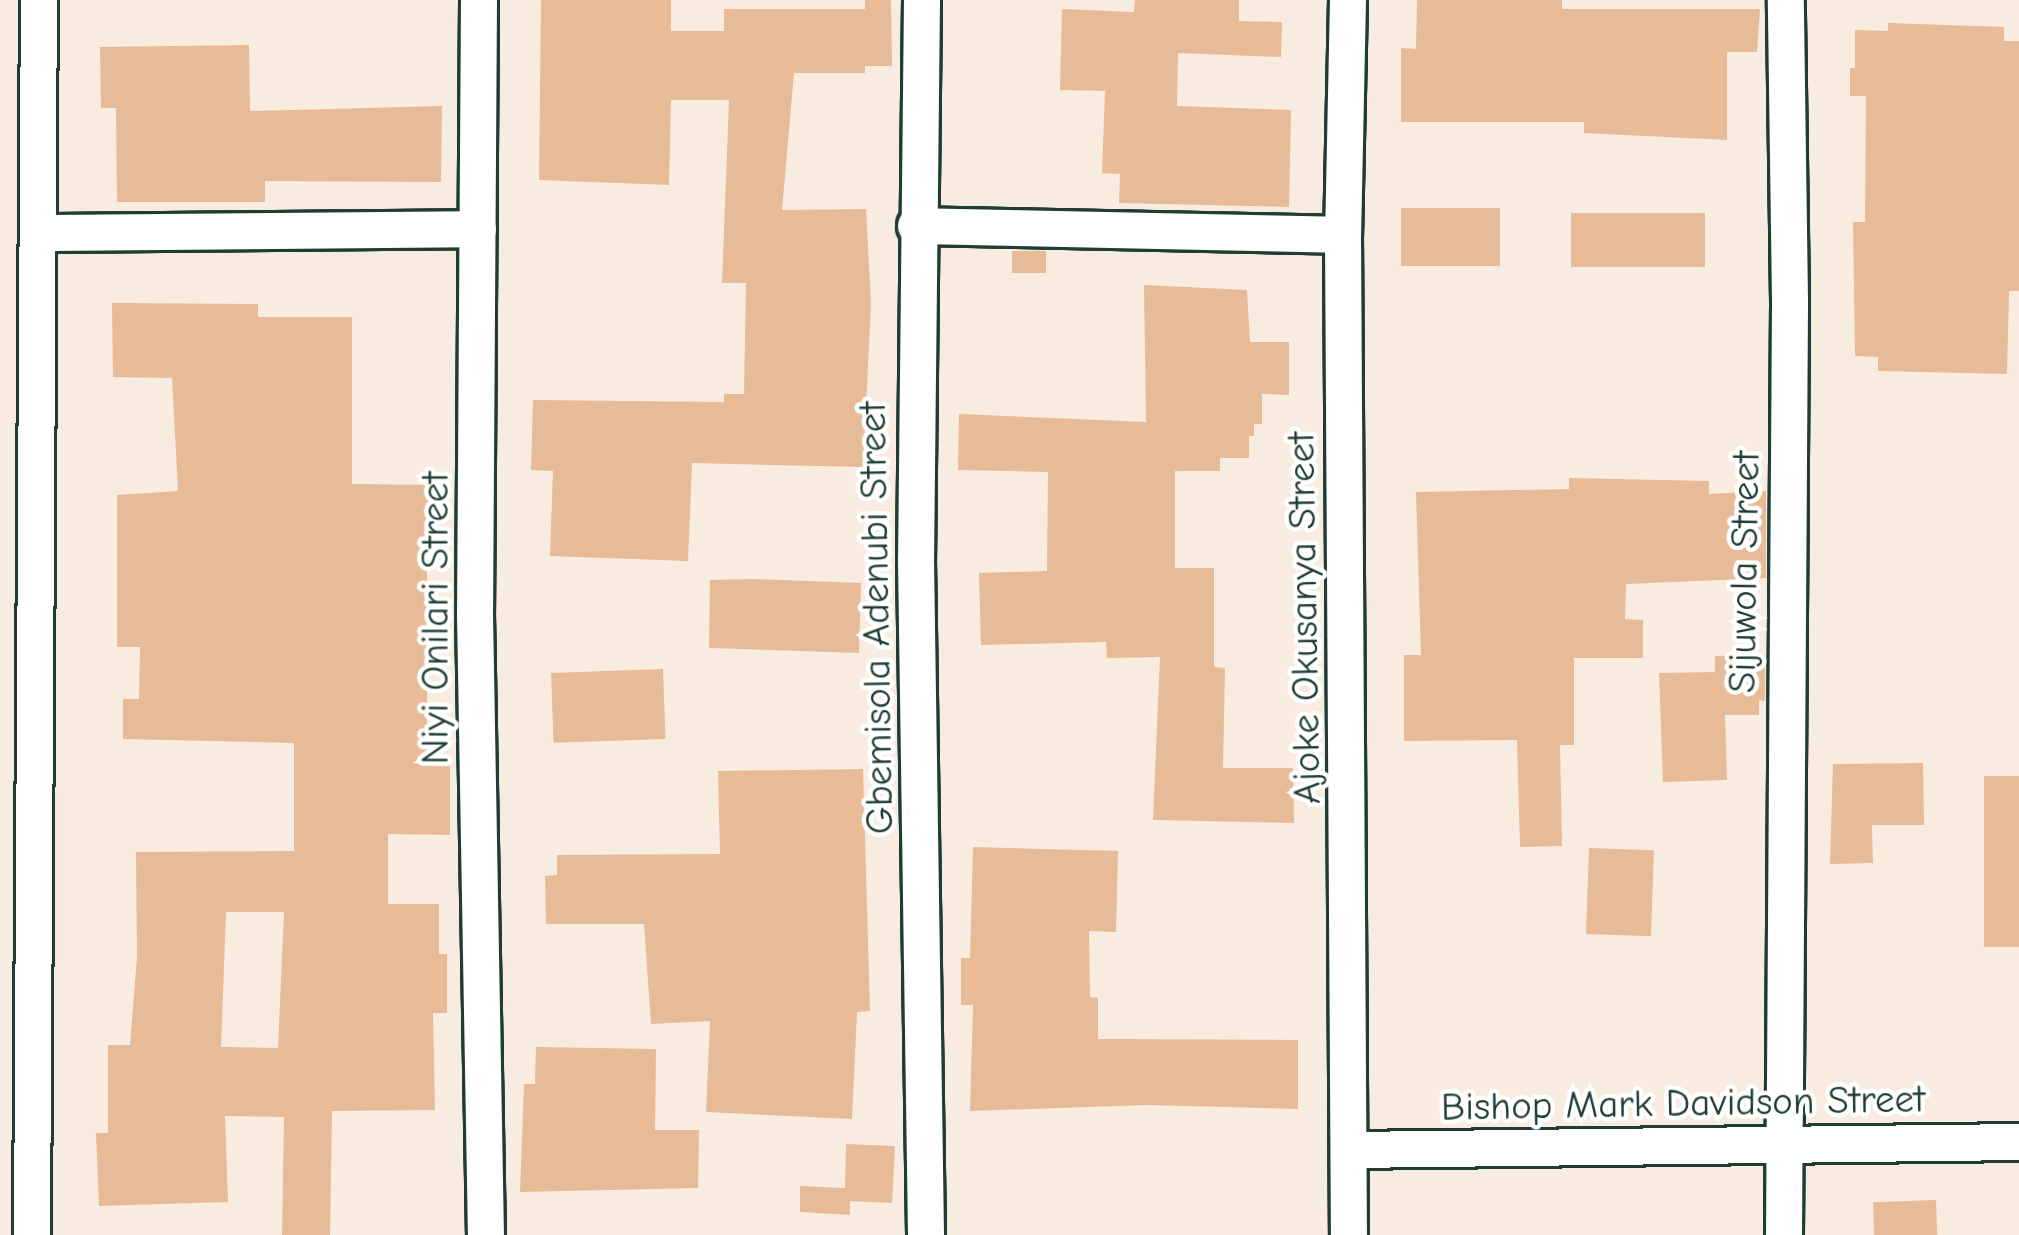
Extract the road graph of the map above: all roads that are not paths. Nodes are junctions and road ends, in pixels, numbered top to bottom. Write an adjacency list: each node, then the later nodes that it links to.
1 (39, 0): 8 (street)
2 (479, 0): 7 (street, Niyi Onilari Street)
3 (922, 0): 6 (street, Gbemisola Adenubi Street)
4 (1348, 0): 9 (street, Ajoke Okusanya Street)
5 (1786, 0): 12 (street, Sijuwola Street)
6 (916, 226): 9 (street); 16 (street, Gbemisola Adenubi Street)
7 (478, 229): 8 (street); 15 (street, Niyi Onilari Street)
8 (41, 233): 10 (street)
9 (1343, 236): 13 (street, Ajoke Okusanya Street)
10 (16, 626): 14 (street)
11 (2019, 1142): 12 (street, Bishop Mark Davidson Street)
12 (1781, 1145): 13 (street, Bishop Mark Davidson Street); 18 (street, Sijuwola Street)
13 (1349, 1150): 17 (street, Ajoke Okusanya Street)
14 (32, 1235)
15 (486, 1235)
16 (926, 1235)
17 (1349, 1235)
18 (1784, 1235)

